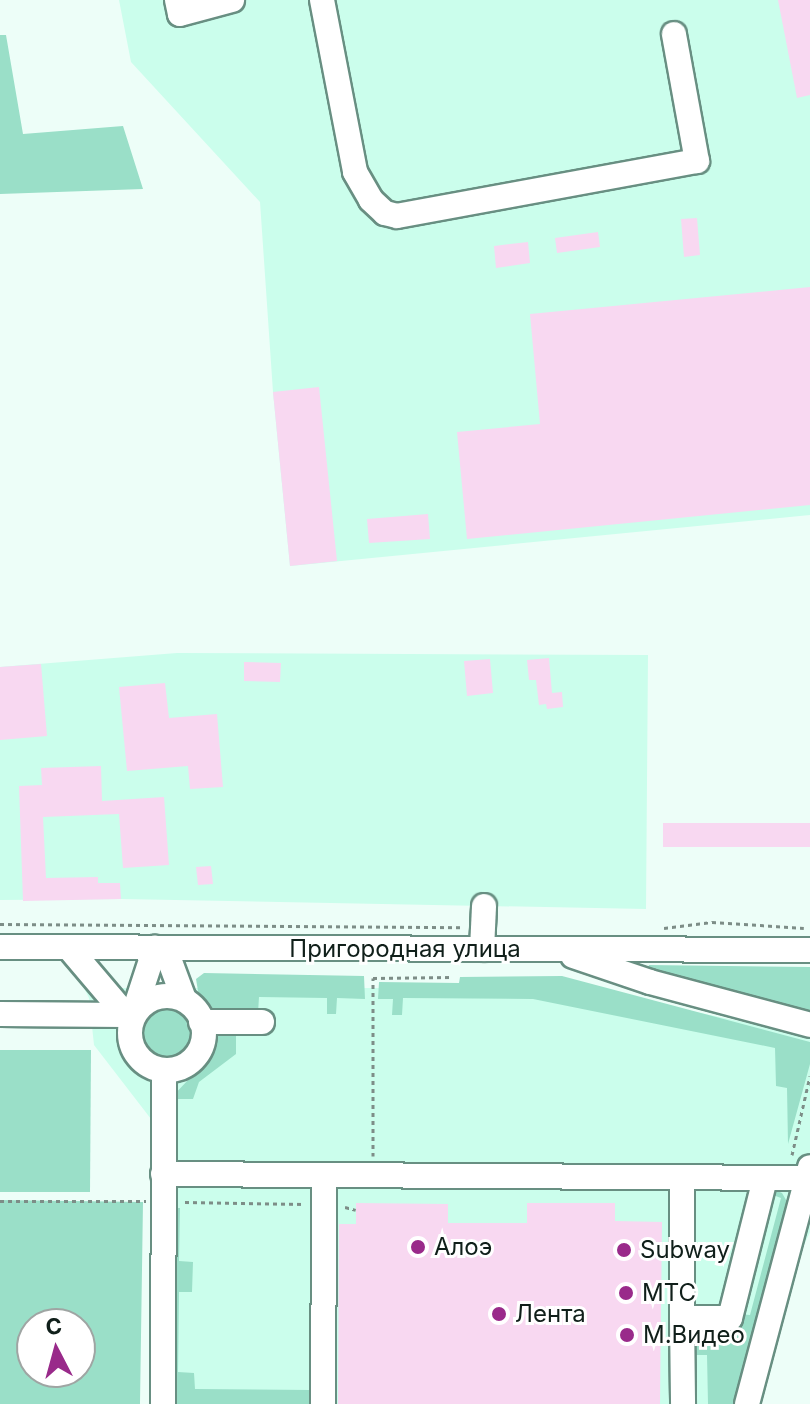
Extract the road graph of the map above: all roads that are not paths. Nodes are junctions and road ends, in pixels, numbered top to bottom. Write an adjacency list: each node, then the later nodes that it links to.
1 (177, 0): 2 (street)
2 (232, 0)
3 (322, 0): 4 (street)
4 (674, 34)
5 (0, 947): 6 (street, Пригородная улица)
6 (69, 948): 7 (street, Пригородная улица); 12 (street)
7 (160, 948): 8 (street, Пригородная улица); 10 (street); 12 (street)
8 (552, 949): 9 (street, Пригородная улица); 15 (street)
9 (810, 950)
10 (184, 999): 12 (street); 13 (street)
11 (0, 1014): 12 (street)
12 (128, 1018): 16 (street)
13 (201, 1022): 14 (street); 16 (street)
14 (262, 1022)
15 (810, 1025)
16 (164, 1070): 17 (street)
17 (163, 1174): 18 (street); 22 (street)
18 (324, 1175): 20 (street); 23 (street)
19 (792, 1176): 20 (street); 21 (street); 25 (street)
20 (682, 1178): 21 (street)
21 (682, 1318): 24 (street)
22 (163, 1404)
23 (323, 1404)
24 (683, 1404)
25 (747, 1404)

